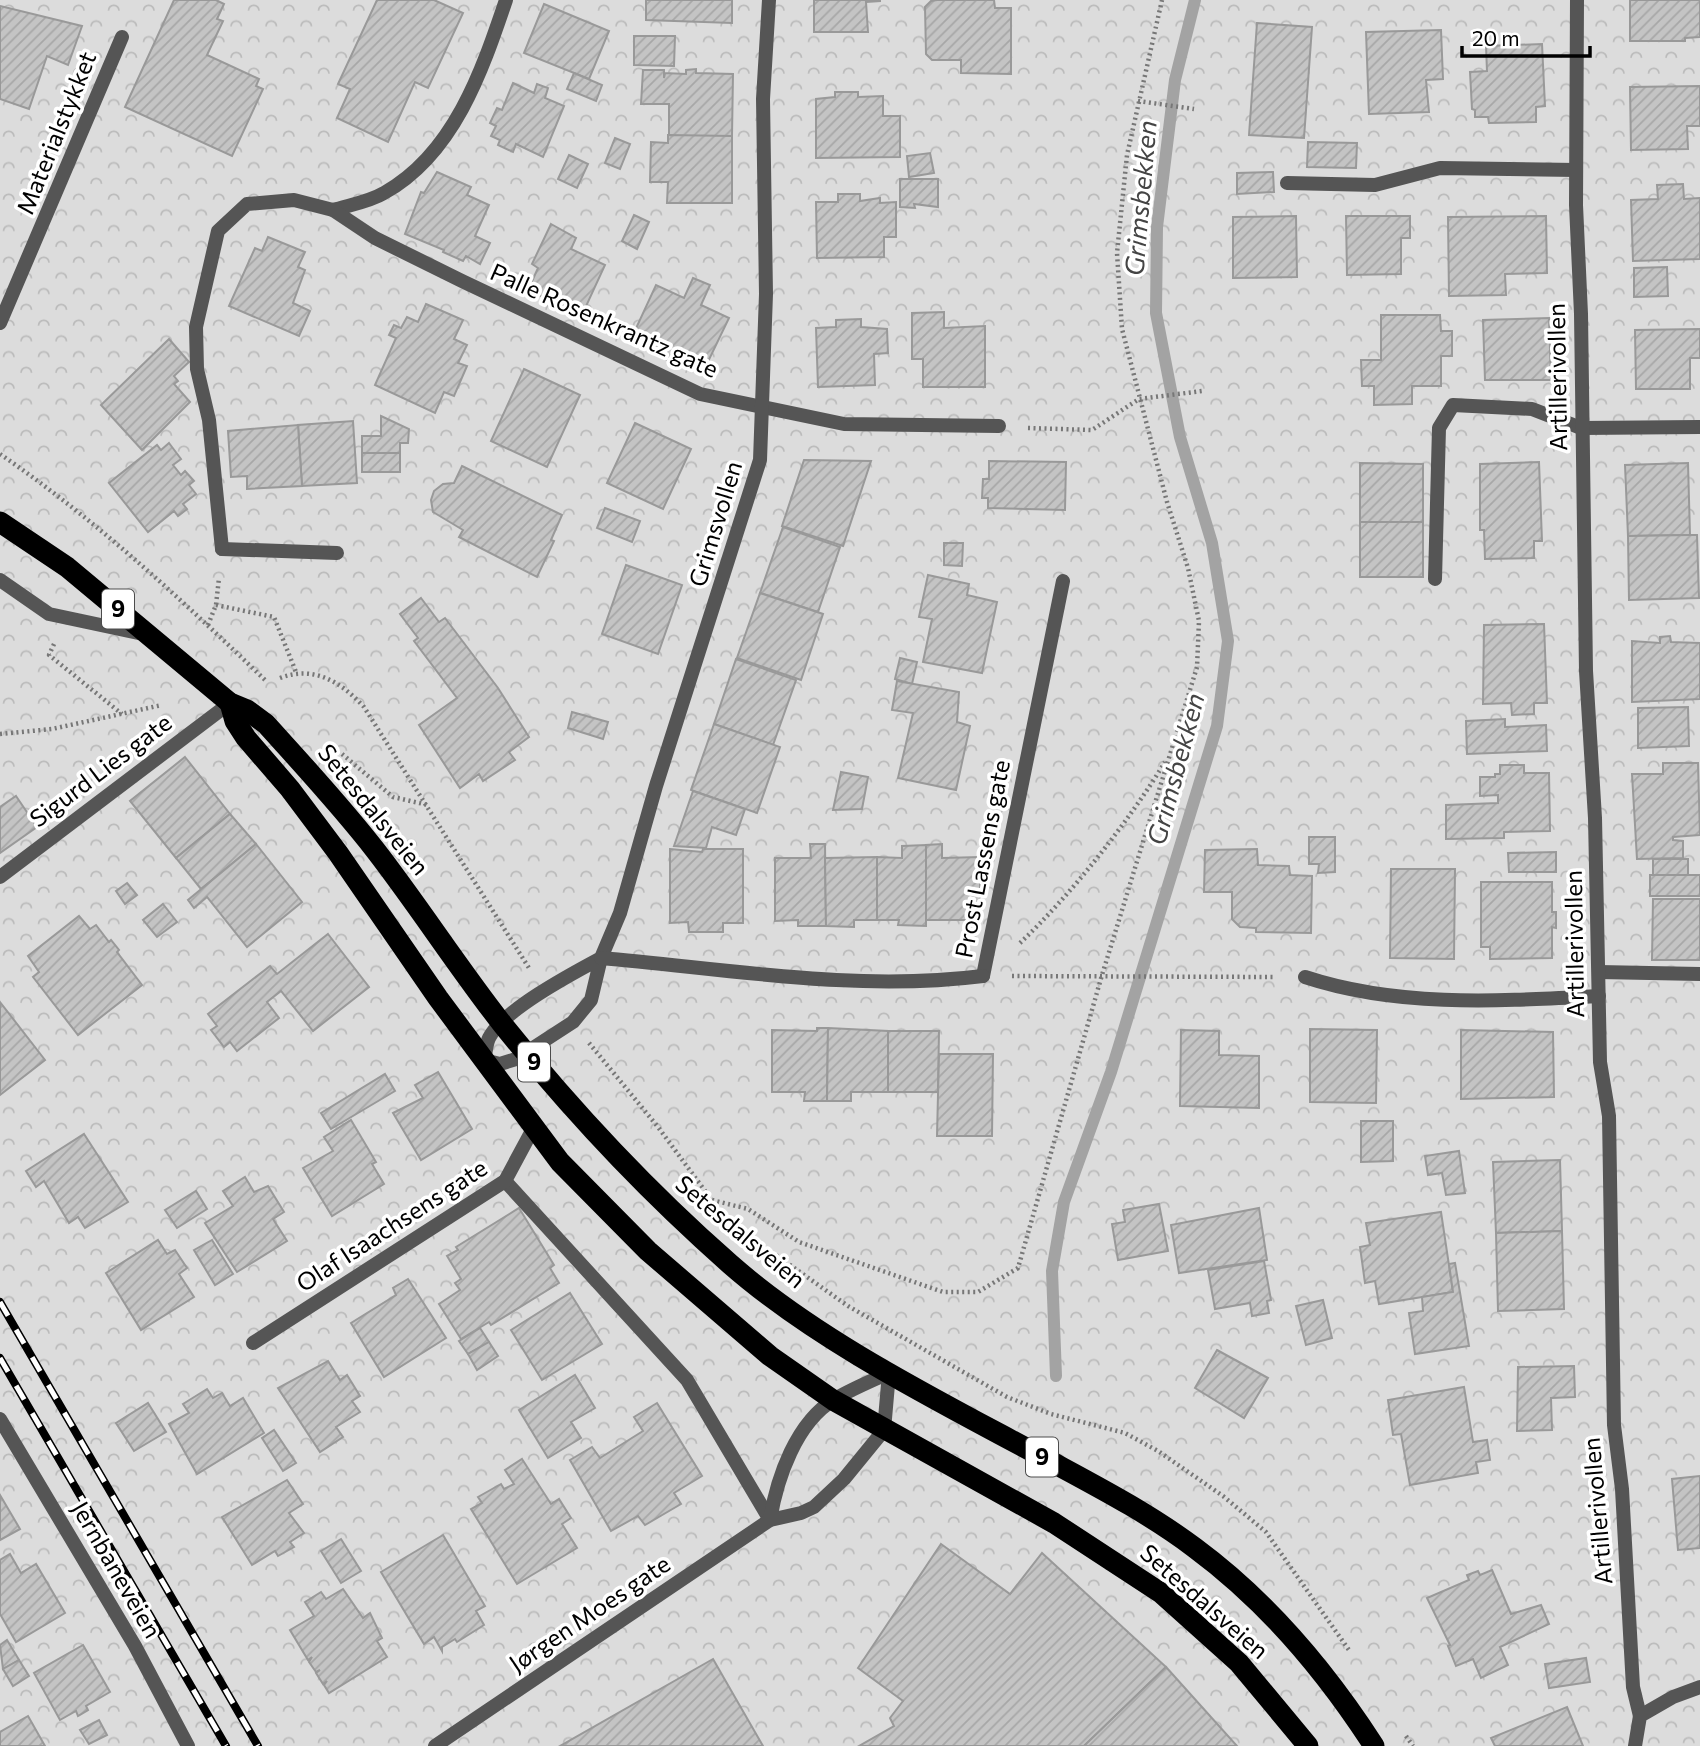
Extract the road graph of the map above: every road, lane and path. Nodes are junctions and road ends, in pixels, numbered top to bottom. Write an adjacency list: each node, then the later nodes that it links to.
1 (506, 0): 10 (street)
2 (769, 0): 14 (street, Grimsvollen)
3 (1162, 0): 6 (path)
4 (1577, 0): 8 (street, Artillerivollen)
5 (122, 37): 11 (street, Materialstykket)
6 (1138, 101): 7 (path); 13 (path)
7 (1194, 109)
8 (1576, 170): 9 (street); 17 (street, Artillerivollen)
9 (1287, 183)
10 (333, 211): 14 (street, Palle Rosenkrantz gate); 20 (street, Palle Rosenkrantz gate)
11 (0, 323)
12 (1202, 391): 13 (path)
13 (1139, 399): 15 (path); 37 (path)
14 (761, 408): 15 (street, Palle Rosenkrantz gate); 40 (street, Grimsvollen)
15 (999, 426)
16 (1700, 427): 17 (street)
17 (1581, 428): 22 (street); 42 (street, Artillerivollen)
18 (0, 454): 26 (path)
19 (0, 522): 27 (highway, Setesdalsveien / 9)
20 (222, 549): 21 (street); 25 (path)
21 (337, 553)
22 (1435, 579)
23 (0, 580): 27 (street)
24 (1063, 581): 45 (street, Prost Lassens gate)
25 (216, 605): 26 (path); 29 (path)
26 (208, 625): 31 (path)
27 (151, 636): 32 (highway, Setesdalsveien / 9)
28 (56, 640): 34 (path)
29 (296, 672): 30 (path); 38 (path)
30 (280, 678)
31 (266, 682)
32 (230, 703): 39 (street, Sigurd Lies gate); 48 (highway, Setesdalsveien / 9); 51 (highway, Setesdalsveien / 9)
33 (162, 705): 34 (path)
34 (123, 715): 35 (path)
35 (0, 734)
36 (334, 748): 38 (path)
37 (1169, 755): 44 (path); 45 (path)
38 (428, 805): 41 (path)
39 (0, 877)
40 (601, 958): 45 (street, Prost Lassens gate); 48 (street); 50 (street, Grimsvollen)
41 (530, 968)
42 (1599, 972): 43 (street); 47 (street, Artillerivollen)
43 (1700, 974)
44 (1102, 975): 45 (path); 46 (path); 54 (path)
45 (983, 976)
46 (1305, 977): 47 (street)
47 (1599, 996): 65 (street, Artillerivollen)
48 (502, 1023): 50 (highway, Setesdalsveien / 9); 51 (street)
49 (592, 1048): 54 (path)
50 (526, 1052): 51 (street, Grimsvollen); 58 (highway, Setesdalsveien / 9)
51 (484, 1060): 52 (highway, Setesdalsveien / 9)
52 (534, 1127): 53 (street, Olaf Isaachsens gate); 59 (highway, Setesdalsveien / 9)
53 (505, 1181): 57 (street, Olaf Isaachsens gate); 62 (street)
54 (712, 1200): 55 (path)
55 (721, 1209)
56 (769, 1250): 63 (path)
57 (253, 1343)
58 (889, 1373): 59 (street); 61 (street); 70 (highway, Setesdalsveien / 9)
59 (832, 1400): 61 (highway, Setesdalsveien / 9); 62 (street)
60 (0, 1419): 67 (street, Jernbaneveien)
61 (884, 1430): 62 (street, Jørgen Moes gate); 69 (highway, Setesdalsveien / 9)
62 (770, 1520): 68 (street, Jørgen Moes gate)
63 (1354, 1657)
64 (1700, 1687): 65 (street)
65 (1640, 1716): 72 (street)
66 (1399, 1724): 71 (path)
67 (188, 1746)
68 (435, 1746)
69 (1307, 1746)
70 (1374, 1746)
71 (1413, 1746)
72 (1635, 1746)

